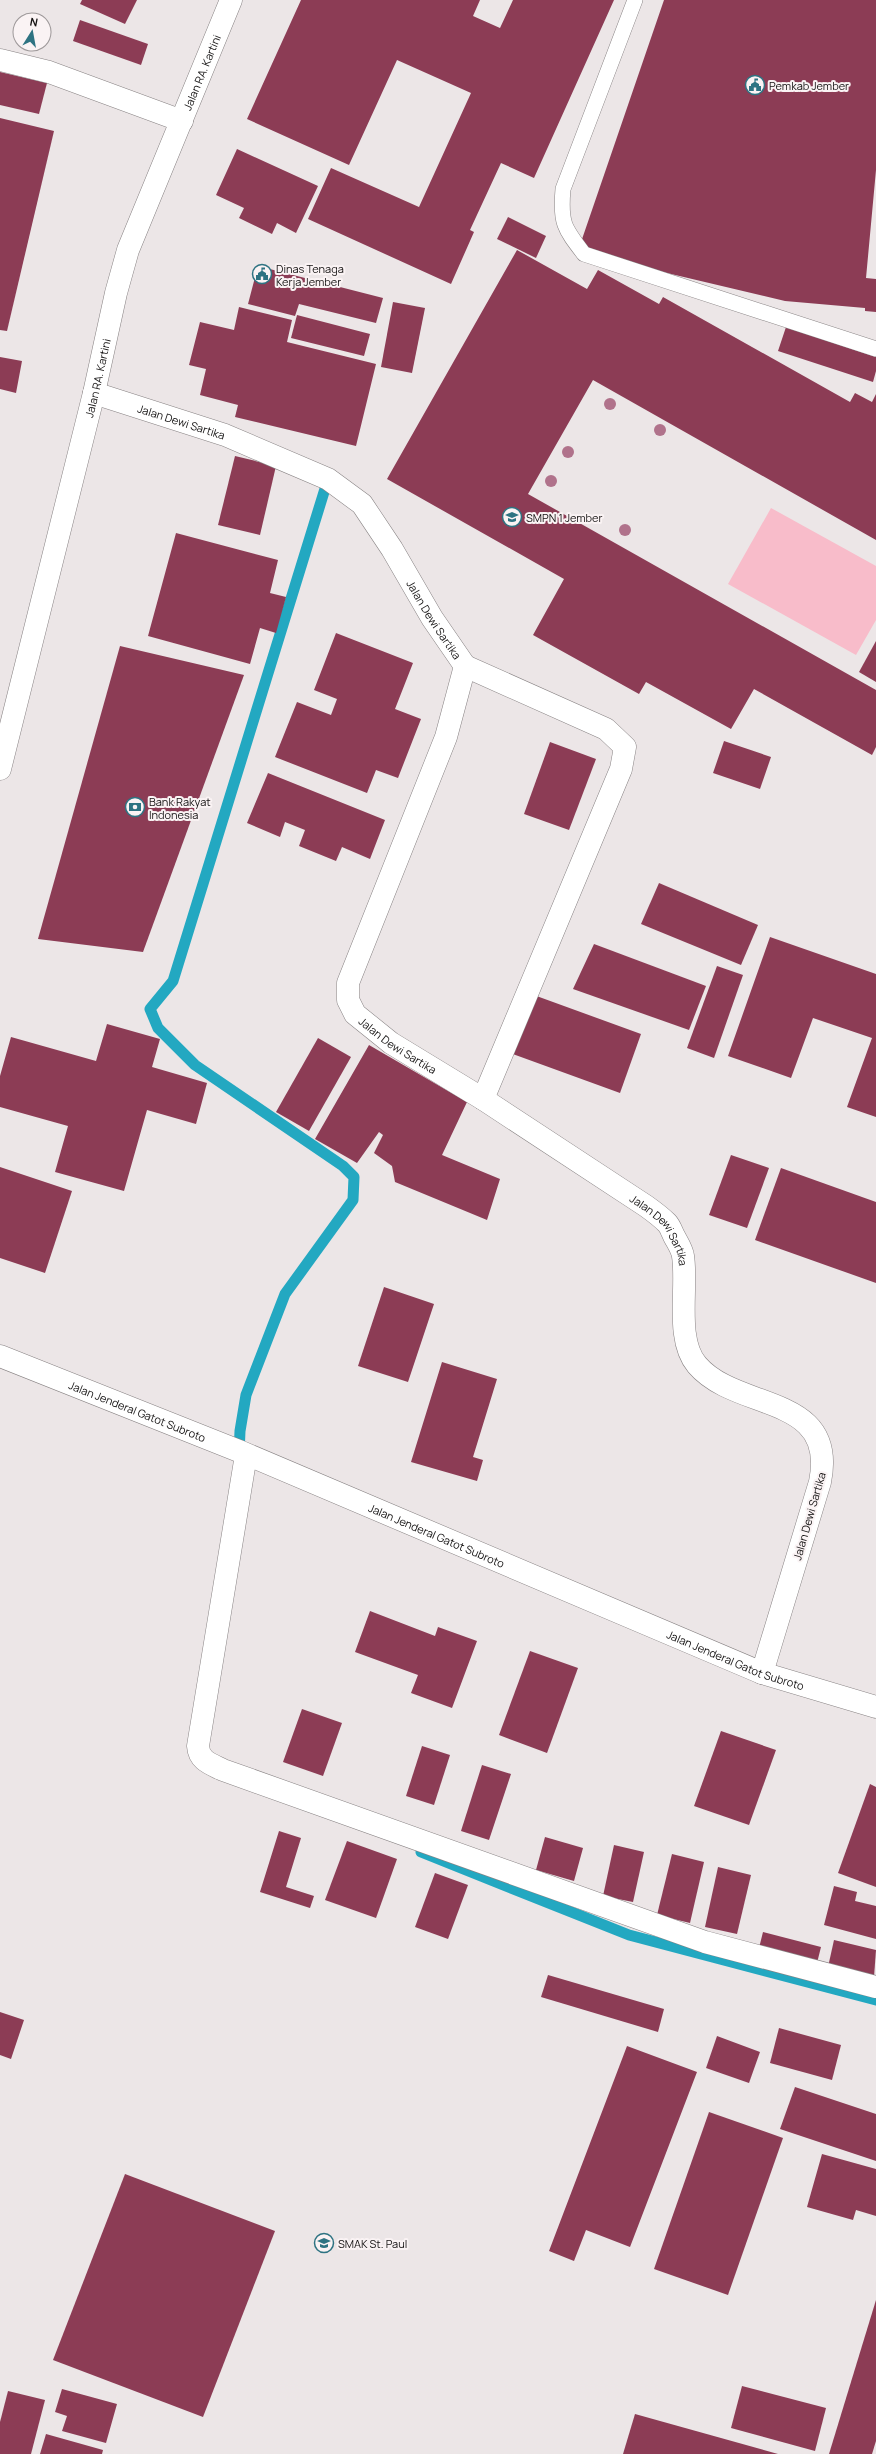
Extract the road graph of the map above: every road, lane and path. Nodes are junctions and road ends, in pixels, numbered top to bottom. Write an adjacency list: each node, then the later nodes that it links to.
1 (231, 0): 4 (street, Jalan RA. Kartini)
2 (635, 0): 5 (lane)
3 (0, 60): 4 (street)
4 (182, 121): 6 (street, Jalan RA. Kartini)
5 (876, 349)
6 (94, 393): 7 (street, Jalan Dewi Sartika); 8 (street, Jalan RA. Kartini)
7 (465, 666): 9 (street, Jalan Dewi Sartika); 9 (street)
8 (0, 769)
9 (483, 1099): 12 (street, Jalan Dewi Sartika)
10 (0, 1356): 11 (street, Jalan Jenderal Gatot Subroto)
11 (246, 1455): 12 (street, Jalan Jenderal Gatot Subroto); 14 (street)
12 (762, 1673): 13 (street, Jalan Jenderal Gatot Subroto)
13 (876, 1707)
14 (876, 1987)

